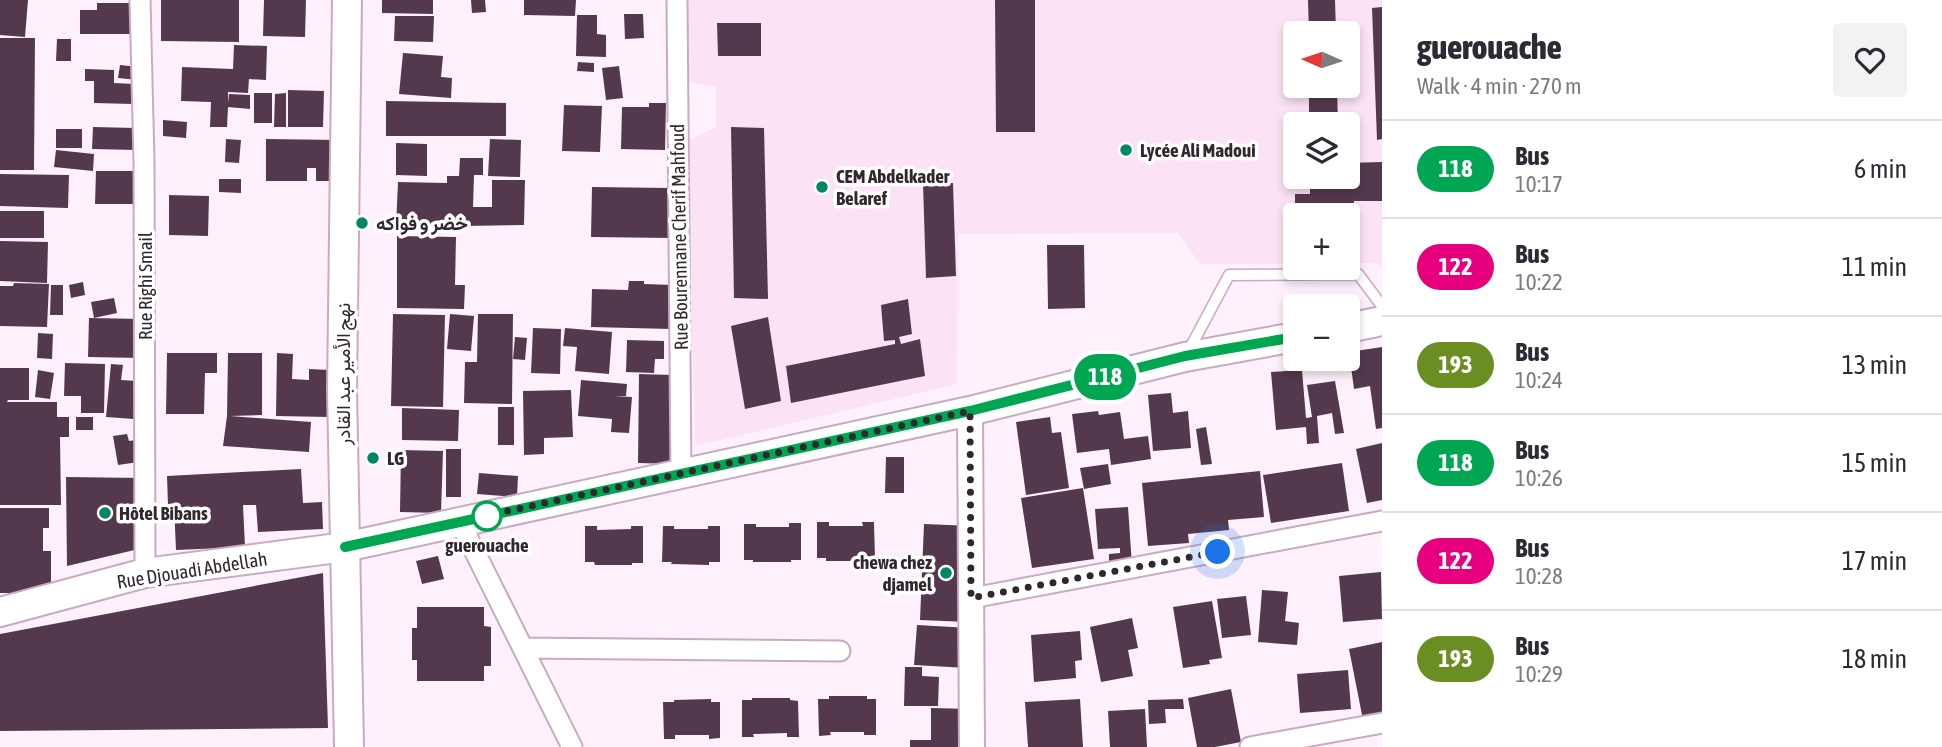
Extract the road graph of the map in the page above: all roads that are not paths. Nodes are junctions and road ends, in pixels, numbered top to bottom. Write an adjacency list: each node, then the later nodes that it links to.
1 (140, 0): 14 (street, Rue Righi Smail)
2 (347, 0): 13 (main road, نهج الأمير عبد القادر)
3 (677, 0): 10 (street, Rue Bourennane Cherif Mahfoud)
4 (1382, 306): 8 (lane)
5 (1382, 321): 6 (main road)
6 (1360, 326)
7 (1283, 339): 8 (main road, Rue Djouadi Abdellah)
8 (1185, 356): 9 (main road, Rue Djouadi Abdellah)
9 (970, 411): 10 (main road, Rue Djouadi Abdellah); 15 (street)
10 (681, 474): 12 (main road, Rue Djouadi Abdellah)
11 (1382, 521): 15 (street)
12 (460, 522): 13 (main road, Rue Djouadi Abdellah); 17 (street)
13 (345, 547): 14 (main road, Rue Djouadi Abdellah); 20 (main road, نهج الأمير عبد القادر)
14 (145, 573): 16 (main road, Rue Djouadi Abdellah)
15 (971, 598): 22 (street)
16 (0, 612)
17 (523, 649): 18 (street); 21 (street)
18 (840, 651)
19 (1382, 723): 23 (street)
20 (349, 747)
21 (572, 747)
22 (972, 747)
23 (1250, 747)

